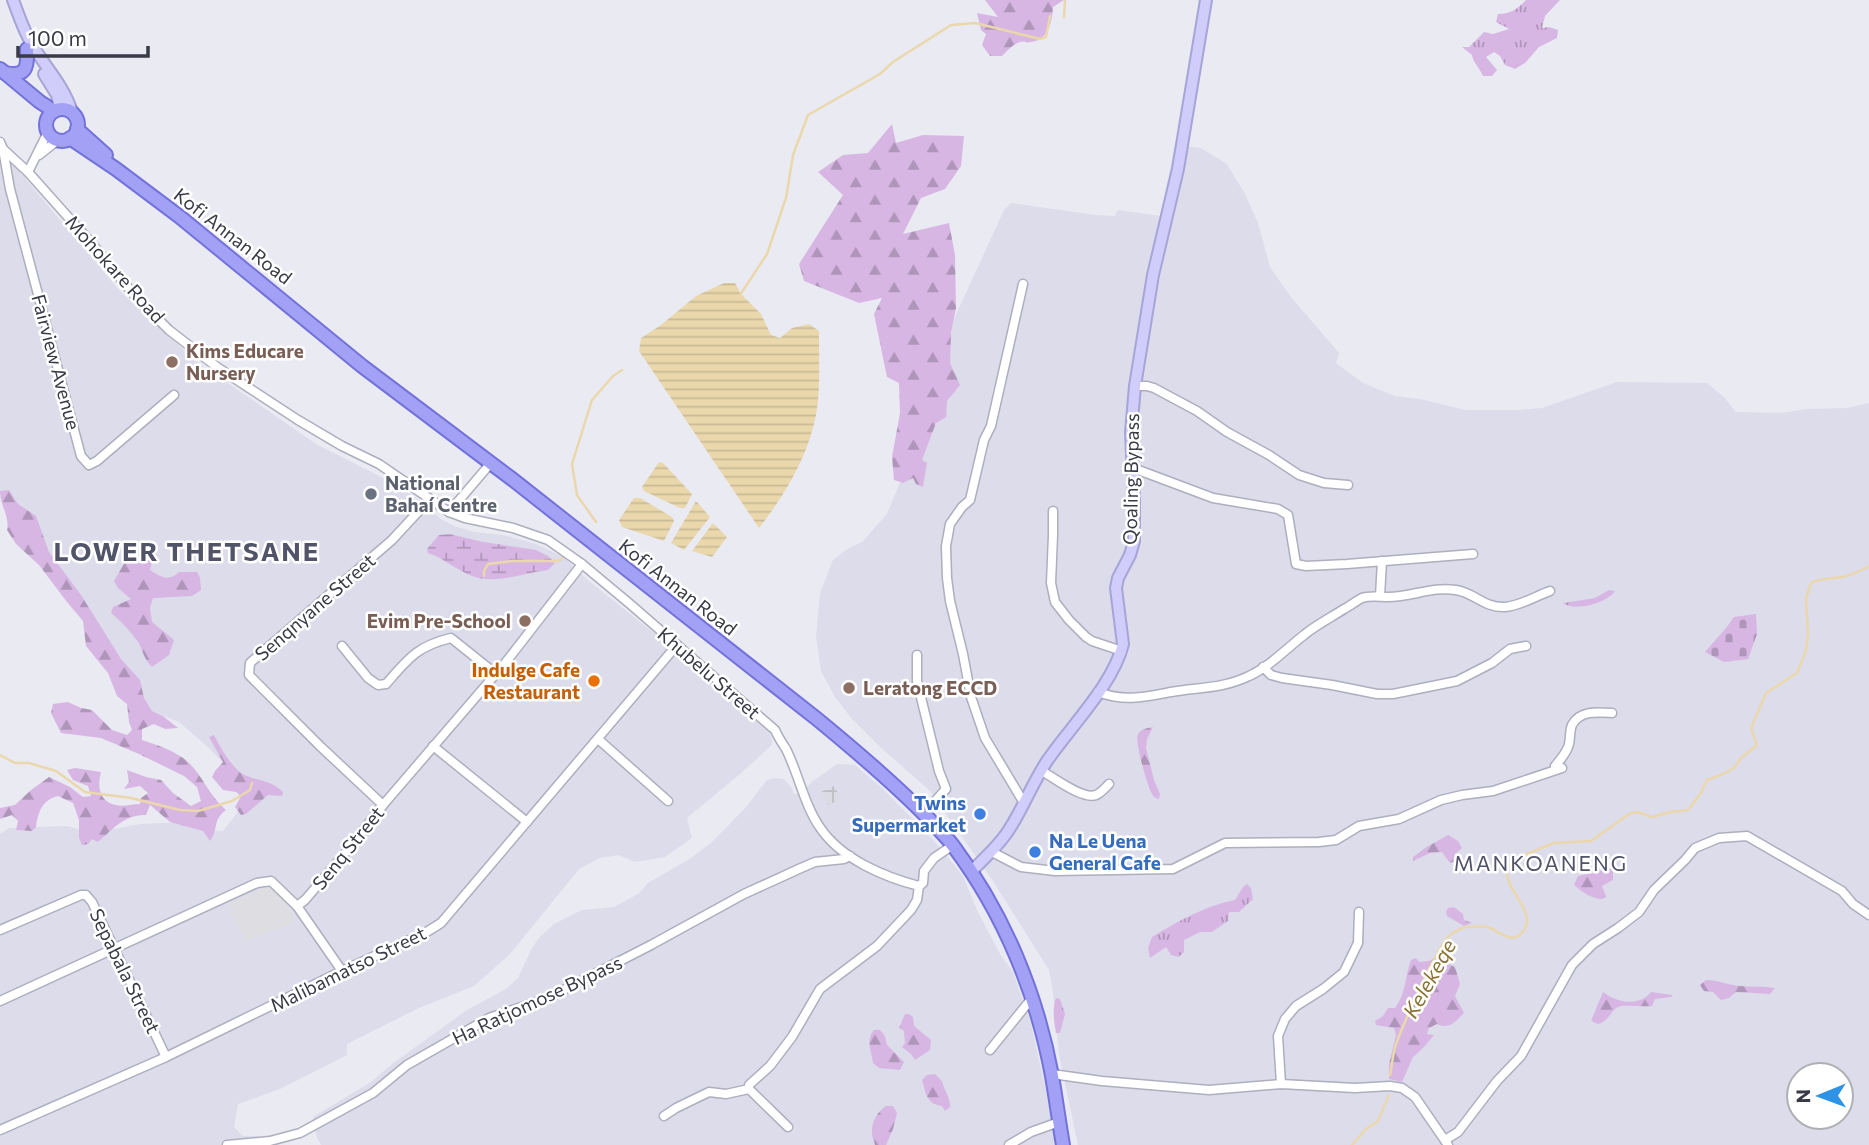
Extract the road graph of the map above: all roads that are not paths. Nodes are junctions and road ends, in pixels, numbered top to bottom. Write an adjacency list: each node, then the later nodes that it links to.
1 (6, 0): 4 (main road)
2 (13, 0): 6 (main road)
3 (1206, 0): 11 (main road, Qoaling Bypass)
4 (27, 49): 5 (main road); 6 (main road)
5 (2, 74): 6 (main road); 7 (main road, Kofi Annan Road)
6 (62, 111): 7 (main road); 7 (main road)
7 (60, 133): 9 (street); 13 (main road, Kofi Annan Road)
8 (2, 146): 9 (street, Mohokare Road); 12 (street, Fairview Avenue)
9 (28, 172): 16 (street, Mohokare Road)
10 (1023, 284): 38 (street)
11 (1135, 386): 14 (main road, Qoaling Bypass); 15 (street)
12 (174, 395)
13 (490, 464): 18 (street); 42 (main road, Kofi Annan Road)
14 (1133, 468): 20 (street); 27 (main road, Qoaling Bypass)
15 (1348, 485)
16 (430, 499): 18 (street, Mohokare Road); 39 (street, Senqnyane Street)
17 (1053, 511): 27 (street)
18 (449, 512): 21 (street, Khubelu Street)
19 (1473, 554): 20 (street)
20 (1382, 561): 23 (street)
21 (582, 564): 24 (street, Khubelu Street); 30 (street, Senq Street)
22 (1550, 591): 23 (street)
23 (1381, 596): 29 (street)
24 (677, 645): 33 (street, Malibamatso Street); 44 (street, Khubelu Street)
25 (342, 646): 30 (street)
26 (1526, 646): 29 (street)
27 (1122, 651): 31 (main road)
28 (917, 655): 40 (street)
29 (1263, 667): 31 (street)
30 (496, 674): 34 (street, Senq Street)
31 (1098, 692): 35 (main road)
32 (1612, 713): 43 (street)
33 (598, 739): 37 (street); 41 (street, Malibamatso Street)
34 (433, 746): 39 (street, Senq Street); 41 (street)
35 (1041, 771): 36 (street); 38 (main road)
36 (1109, 784)
37 (668, 801)
38 (1024, 803): 43 (main road)
39 (383, 805): 47 (street, Senq Street)
40 (930, 807)
41 (527, 822): 52 (street, Malibamatso Street)
42 (953, 845): 45 (main road, Kofi Annan Road); 46 (street)
43 (992, 852): 45 (main road)
44 (850, 856): 46 (street, Khubelu Street); 65 (street, Ha Ratjomose Bypass)
45 (971, 872): 53 (main road, Kofi Annan Road)
46 (919, 886): 59 (street)
47 (297, 906): 51 (street, Senq Street); 52 (street)
48 (1359, 912): 58 (street)
49 (1869, 915): 64 (street)
50 (0, 930): 51 (street, Sepabala Street)
51 (115, 949): 54 (street, Senq Street); 56 (street, Sepabala Street)
52 (342, 971): 56 (street, Malibamatso Street)
53 (1032, 998): 55 (street); 57 (main road, Kofi Annan Road)
54 (0, 1001)
55 (990, 1051)
56 (166, 1057): 63 (street, Malibamatso Street)
57 (1052, 1074): 58 (street); 61 (main road, Kofi Annan Road)
58 (1281, 1084): 64 (street)
59 (749, 1089): 60 (street); 62 (street)
60 (664, 1116)
61 (1059, 1122): 66 (street); 67 (main road, Kofi Annan Road)
62 (788, 1127)
63 (0, 1130)
64 (1447, 1142)
65 (227, 1145)
66 (1009, 1145)
67 (1063, 1145)

